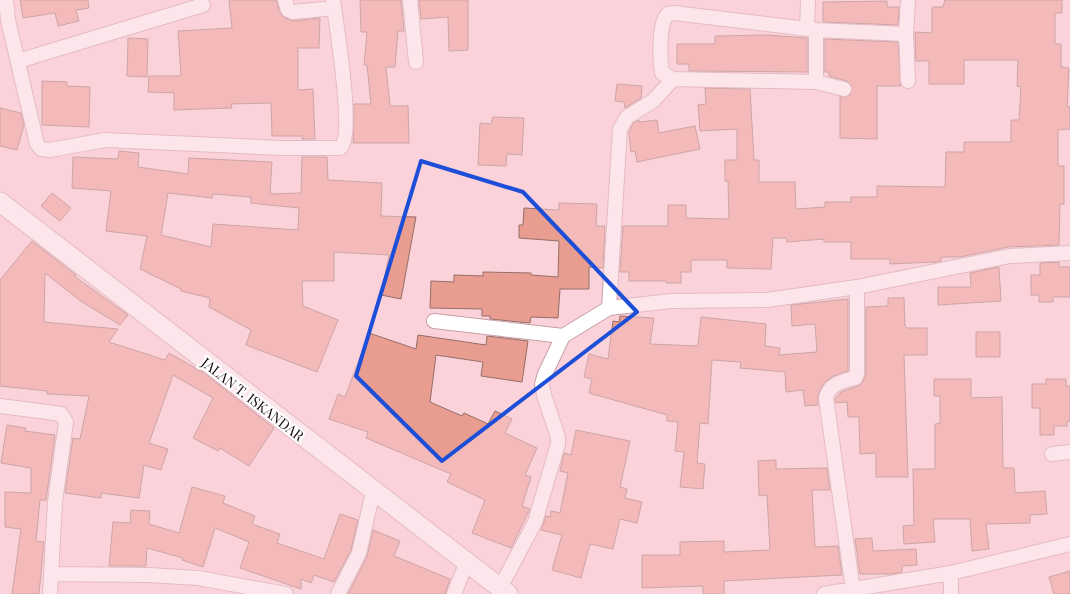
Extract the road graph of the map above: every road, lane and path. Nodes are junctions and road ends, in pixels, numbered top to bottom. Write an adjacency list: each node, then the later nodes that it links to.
1 (6, 0): 11 (street)
2 (285, 0): 7 (street)
3 (410, 0): 12 (street)
4 (808, 0): 9 (street)
5 (908, 0): 10 (street)
6 (202, 4): 11 (street)
7 (334, 4): 11 (street)
8 (668, 7): 9 (street); 13 (street)
9 (811, 29): 10 (street); 15 (street)
10 (906, 34): 14 (street)
11 (18, 61)
12 (416, 62)
13 (673, 79): 15 (street); 20 (street)
14 (908, 81)
15 (816, 82): 16 (street)
16 (844, 89)
17 (0, 202): 26 (street, JALAN T. ISKANDAR)
18 (1070, 253): 19 (street)
19 (857, 287): 20 (street); 31 (street)
20 (610, 308): 22 (street)
21 (434, 321): 22 (street)
22 (563, 336): 32 (street)
23 (0, 406): 29 (street)
24 (1070, 452): 25 (street)
25 (1052, 454)
26 (374, 492): 28 (street, JALAN T. ISKANDAR); 36 (street)
27 (1070, 544): 30 (street)
28 (466, 564): 32 (street, JALAN T. ISKANDAR); 37 (street)
29 (51, 574): 33 (street); 34 (street)
30 (951, 574): 31 (street); 39 (street)
31 (853, 590): 38 (street)
32 (504, 591)
33 (263, 592): 35 (street)
34 (50, 594)
35 (286, 594)
36 (338, 594)
37 (454, 594)
38 (824, 594)
39 (951, 594)

